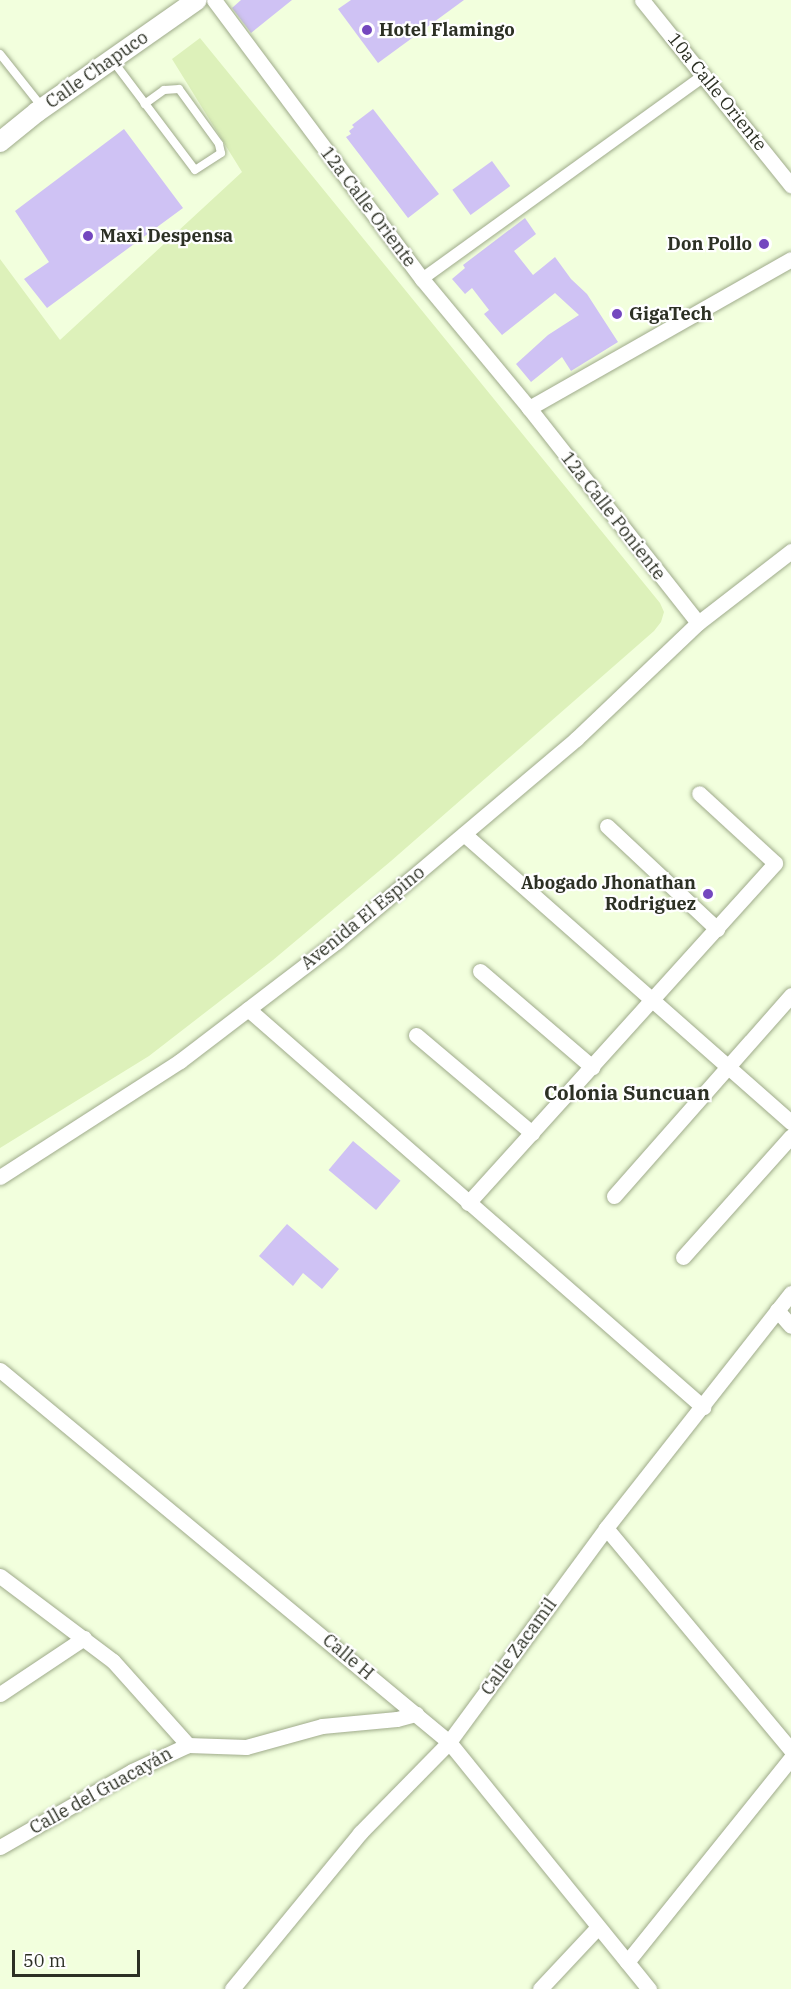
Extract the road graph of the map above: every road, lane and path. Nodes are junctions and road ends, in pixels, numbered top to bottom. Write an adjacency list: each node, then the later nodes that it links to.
1 (197, 0): 5 (street, Calle Chapuco)
2 (214, 0): 12 (street, 12a Calle Oriente)
3 (642, 0): 6 (street, 10a Calle Oriente)
4 (0, 54): 8 (lane)
5 (112, 60): 7 (lane); 8 (street, Calle Chapuco)
6 (705, 75): 10 (street, 10a Calle Oriente); 12 (street)
7 (146, 104): 7 (lane)
8 (43, 108): 9 (street, Calle Chapuco)
9 (0, 142)
10 (791, 185)
11 (791, 259): 13 (street)
12 (422, 279): 13 (street, 12a Calle Oriente)
13 (529, 408): 15 (street, 12a Calle Poniente)
14 (791, 551): 15 (street, Avenida El Espino)
15 (698, 623): 18 (street, Avenida El Espino)
16 (699, 793): 19 (street)
17 (607, 826): 19 (street)
18 (464, 834): 22 (street); 23 (street, Avenida El Espino)
19 (717, 929): 22 (street)
20 (480, 971): 25 (street)
21 (791, 995): 26 (street)
22 (653, 1000): 25 (street); 26 (street)
23 (248, 1009): 30 (street, Avenida El Espino); 32 (street)
24 (416, 1035): 28 (street)
25 (592, 1067): 28 (street)
26 (729, 1067): 27 (street); 31 (street)
27 (791, 1122)
28 (532, 1133): 32 (street)
29 (791, 1136): 33 (street)
30 (0, 1177)
31 (614, 1196)
32 (468, 1203): 38 (street)
33 (683, 1257)
34 (791, 1293): 35 (street, Calle Zacamil)
35 (777, 1310): 36 (street); 38 (street, Calle Zacamil)
36 (791, 1326)
37 (0, 1370): 43 (street, Calle H)
38 (703, 1407): 39 (street, Calle Zacamil)
39 (606, 1528): 44 (street, Calle Zacamil); 46 (street)
40 (0, 1576): 41 (street)
41 (84, 1638): 42 (street); 45 (street)
42 (0, 1694)
43 (416, 1714): 44 (street, Calle H); 45 (street, Calle del Guacayán)
44 (449, 1742): 49 (street, Calle H); 51 (street, Calle Zacamil)
45 (188, 1745): 48 (street, Calle del Guacayán)
46 (791, 1750)
47 (791, 1758): 50 (street)
48 (0, 1847)
49 (597, 1928): 50 (street, Calle H); 52 (street)
50 (627, 1962): 53 (street, Calle H)
51 (242, 1985)
52 (540, 1989)
53 (649, 1989)

